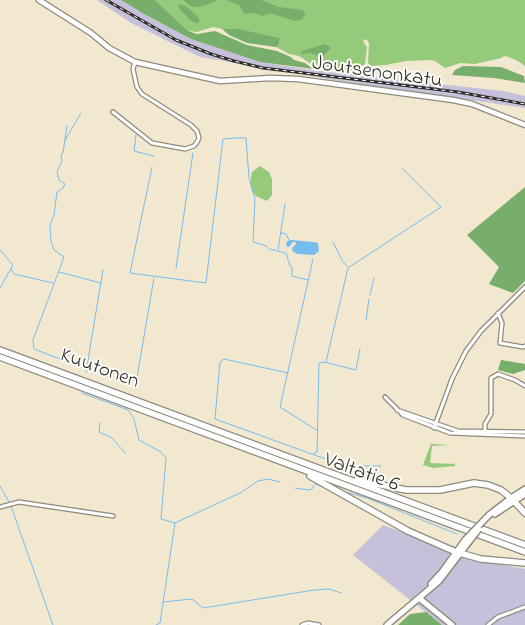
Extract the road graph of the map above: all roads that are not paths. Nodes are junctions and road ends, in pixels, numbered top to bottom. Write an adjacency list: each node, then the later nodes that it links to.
1 (39, 0): 2 (street, Joutsenonkatu)
2 (135, 62): 3 (street); 4 (street, Joutsenonkatu)
3 (113, 112)
4 (525, 125)
5 (525, 287): 6 (street)
6 (498, 313): 7 (street); 13 (street)
7 (525, 346)
8 (0, 350): 12 (highway, Kuutonen)
9 (0, 357): 12 (highway, Kuutonen)
10 (525, 386): 15 (street)
11 (385, 397): 13 (street)
12 (187, 423): 17 (highway, Valtatie 6); 18 (highway, Valtatie 6)
13 (435, 426): 15 (street)
14 (525, 432): 15 (street)
15 (485, 434): 16 (street)
16 (525, 436)
17 (276, 460): 26 (highway, Valtatie 6); 27 (highway)
18 (318, 469): 21 (highway); 25 (highway, Valtatie 6)
19 (525, 489): 21 (main road)
20 (525, 494): 21 (main road)
21 (512, 499): 23 (highway); 27 (main road, bridge)
22 (0, 507): 24 (street)
23 (525, 513)
24 (113, 516)
25 (525, 545)
26 (525, 552)
27 (458, 553): 28 (highway); 29 (main road)
28 (525, 563)
29 (419, 598): 33 (main road); 34 (main road)
30 (525, 607): 35 (street)
31 (302, 625): 32 (street)
32 (319, 625)
33 (387, 625)
34 (452, 625)
35 (488, 625)

